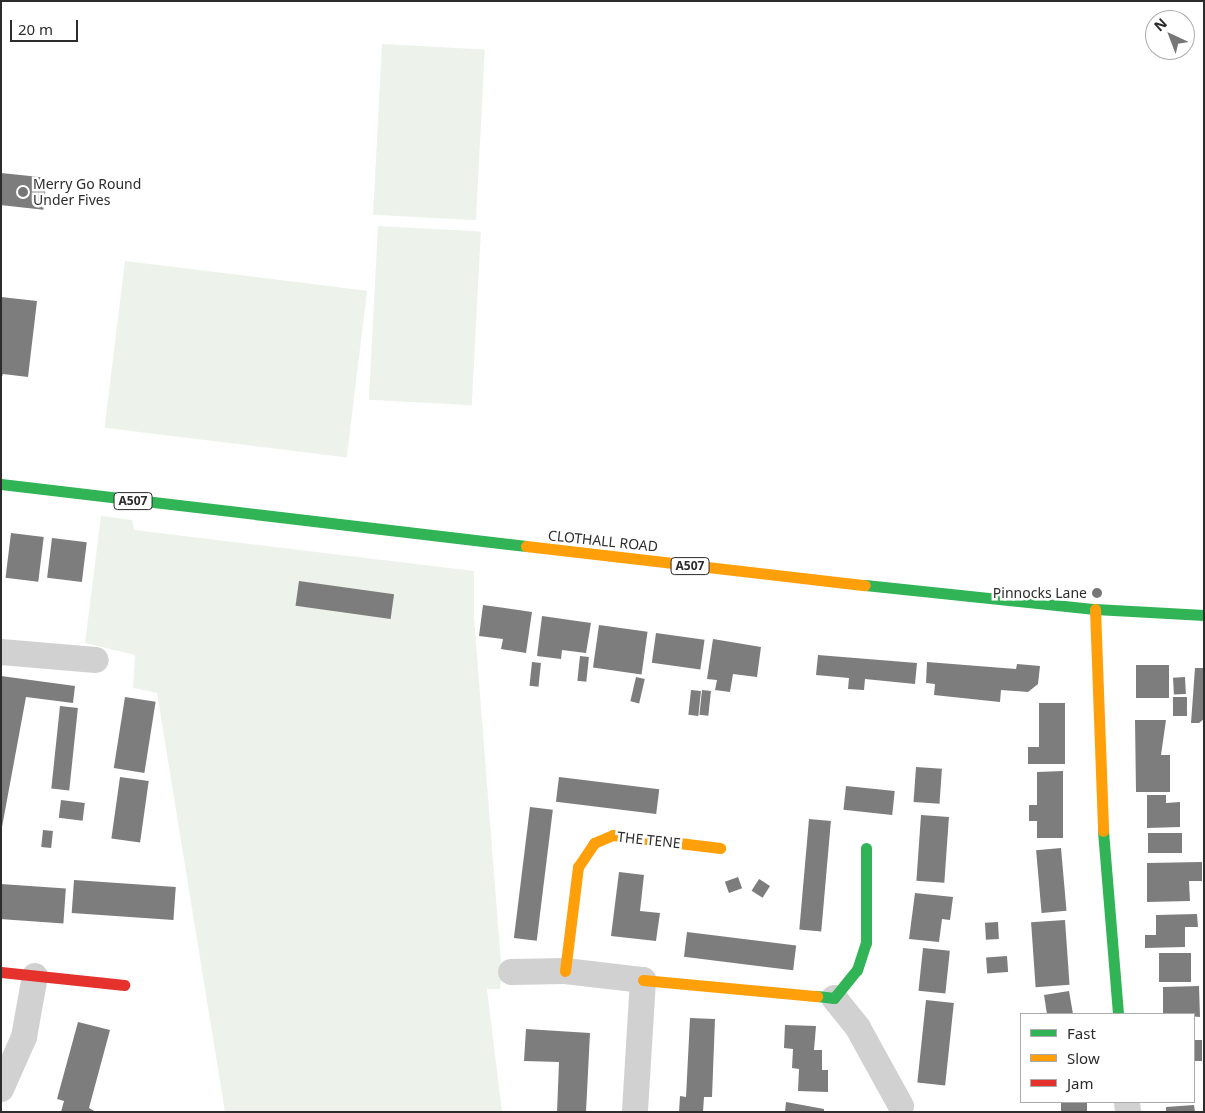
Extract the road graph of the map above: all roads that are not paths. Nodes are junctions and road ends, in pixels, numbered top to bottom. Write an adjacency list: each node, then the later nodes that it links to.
1 (1, 484): 2 (main road, CLOTHALL ROAD / A507)
2 (1094, 609): 3 (main road, CLOTHALL ROAD / A507); 15 (main road)
3 (1204, 615)
4 (1, 652): 5 (street)
5 (96, 660)
6 (720, 848): 10 (main road, THE TENE)
7 (866, 848): 14 (main road)
8 (1, 972): 11 (main road)
9 (511, 972): 10 (street)
10 (565, 972): 12 (street)
11 (35, 976): 13 (main road); 16 (street)
12 (643, 980): 14 (main road); 18 (street)
13 (124, 984)
14 (834, 998): 17 (street)
15 (1118, 1013)
16 (1, 1089)
17 (901, 1106)
18 (635, 1112)

